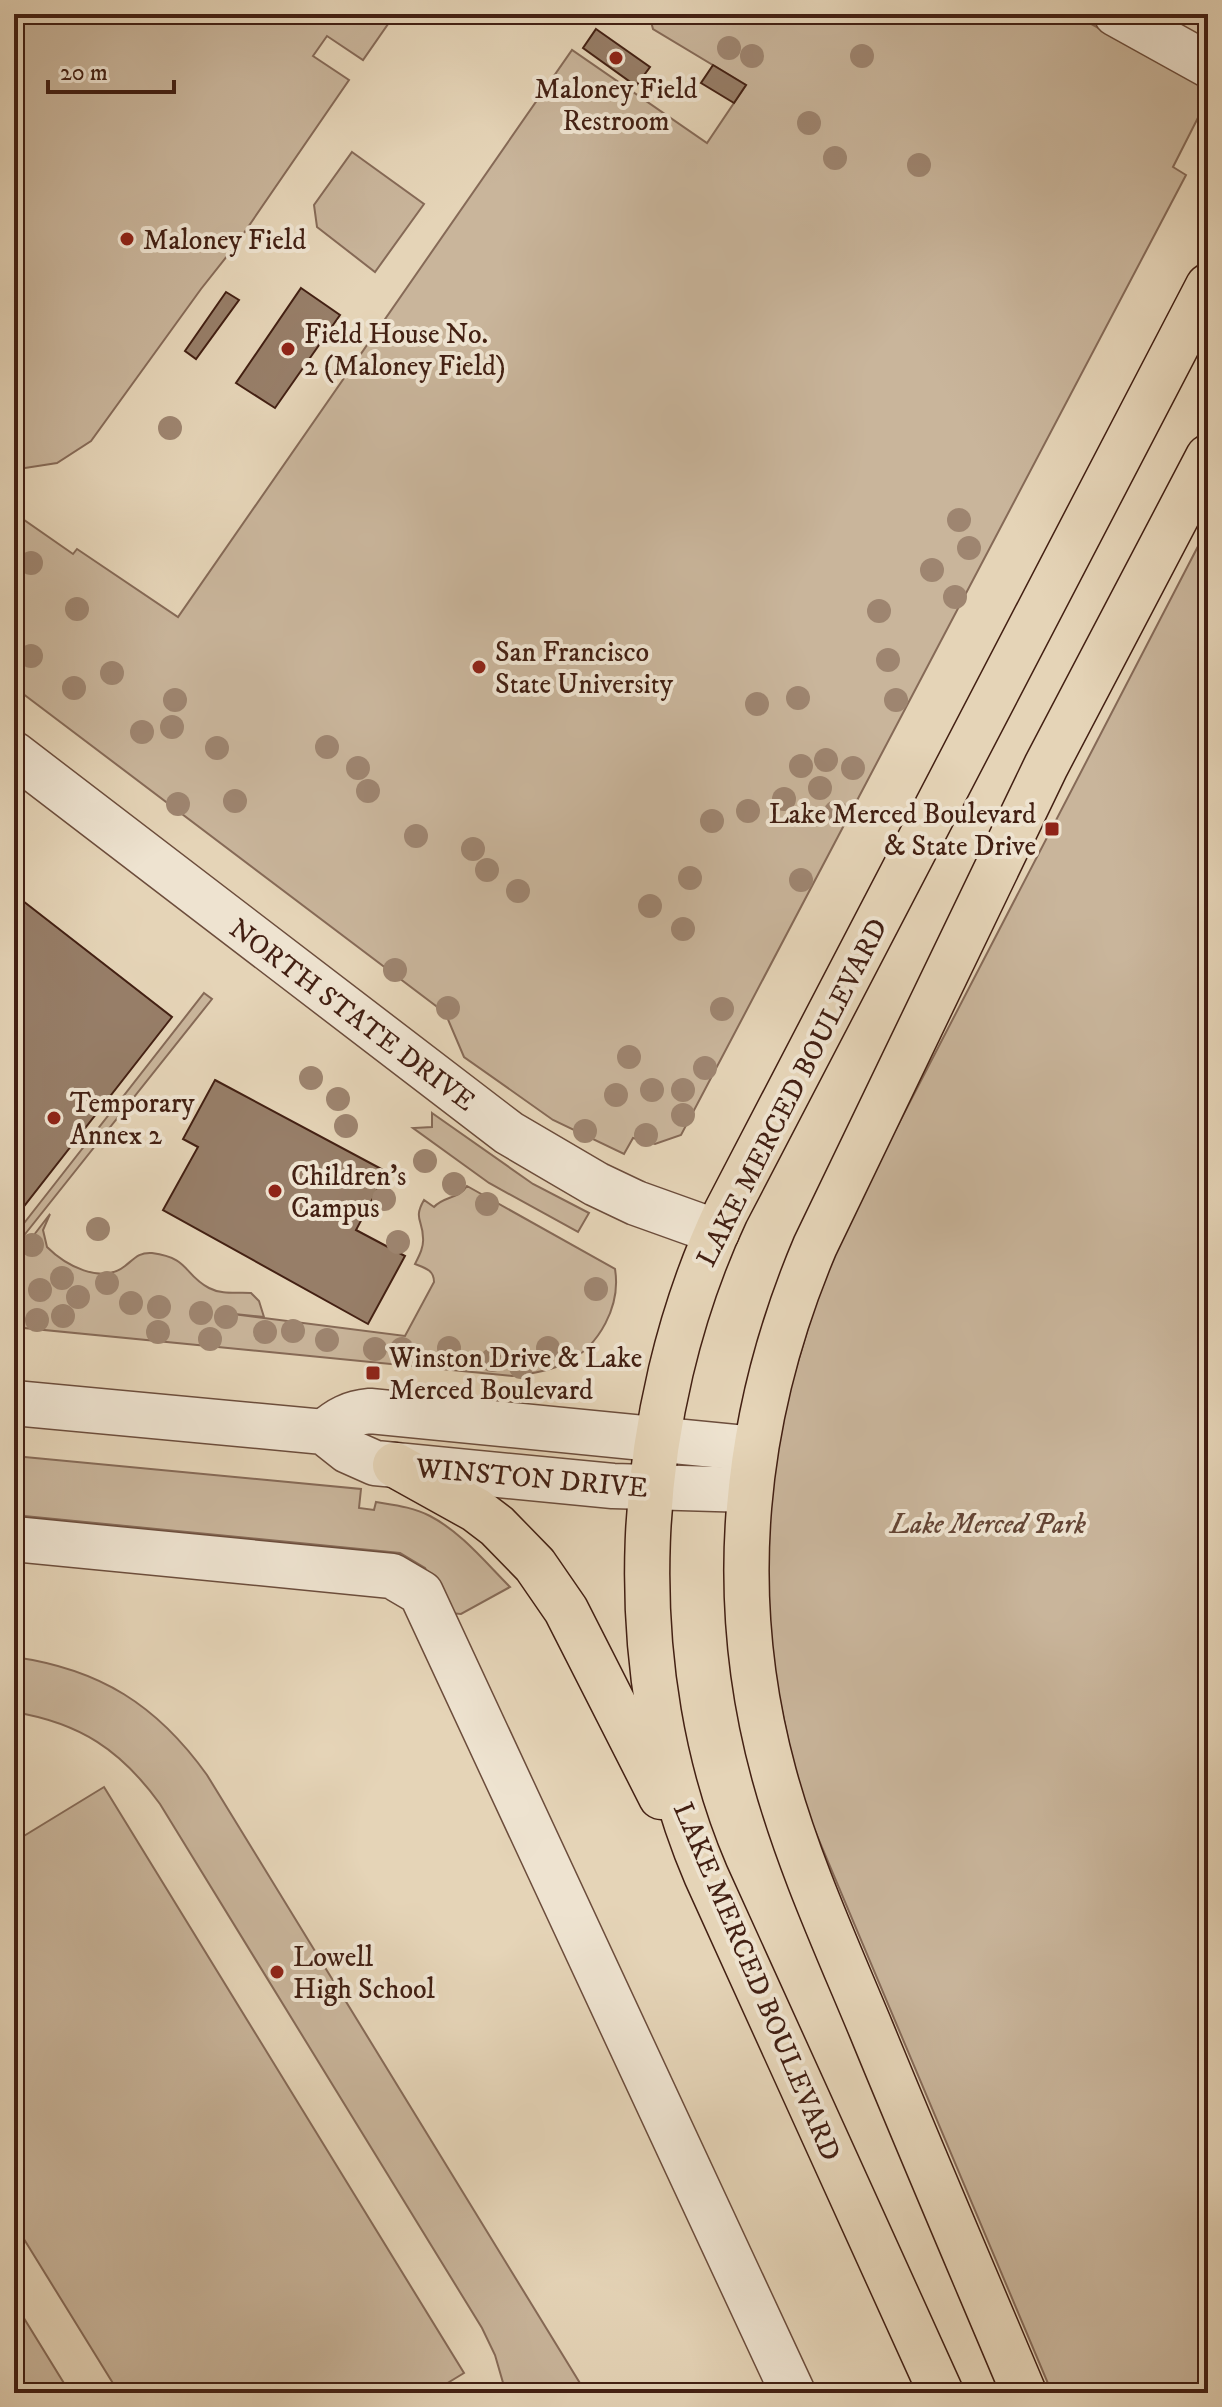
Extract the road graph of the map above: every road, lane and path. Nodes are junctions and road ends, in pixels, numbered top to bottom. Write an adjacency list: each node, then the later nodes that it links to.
1 (1116, 14): 2 (street)
2 (1208, 65)
3 (1208, 286): 6 (main road, LAKE MERCED BOULEVARD)
4 (1208, 457): 11 (main road)
5 (14, 754): 6 (street, NORTH STATE DRIVE)
6 (717, 1232): 9 (main road, LAKE MERCED BOULEVARD)
7 (14, 1403): 8 (street, WINSTON DRIVE)
8 (324, 1432): 9 (street, WINSTON DRIVE); 10 (street, WINSTON DRIVE)
9 (658, 1439): 11 (street, WINSTON DRIVE); 12 (main road, LAKE MERCED BOULEVARD)
10 (395, 1465): 12 (street, WINSTON DRIVE); 14 (main road)
11 (752, 1469): 12 (street, WINSTON DRIVE); 17 (main road)
12 (652, 1488): 14 (main road, LAKE MERCED BOULEVARD)
13 (14, 1539): 15 (street)
14 (735, 1939): 16 (main road, LAKE MERCED BOULEVARD)
15 (793, 2393)
16 (941, 2393)
17 (1024, 2393)

